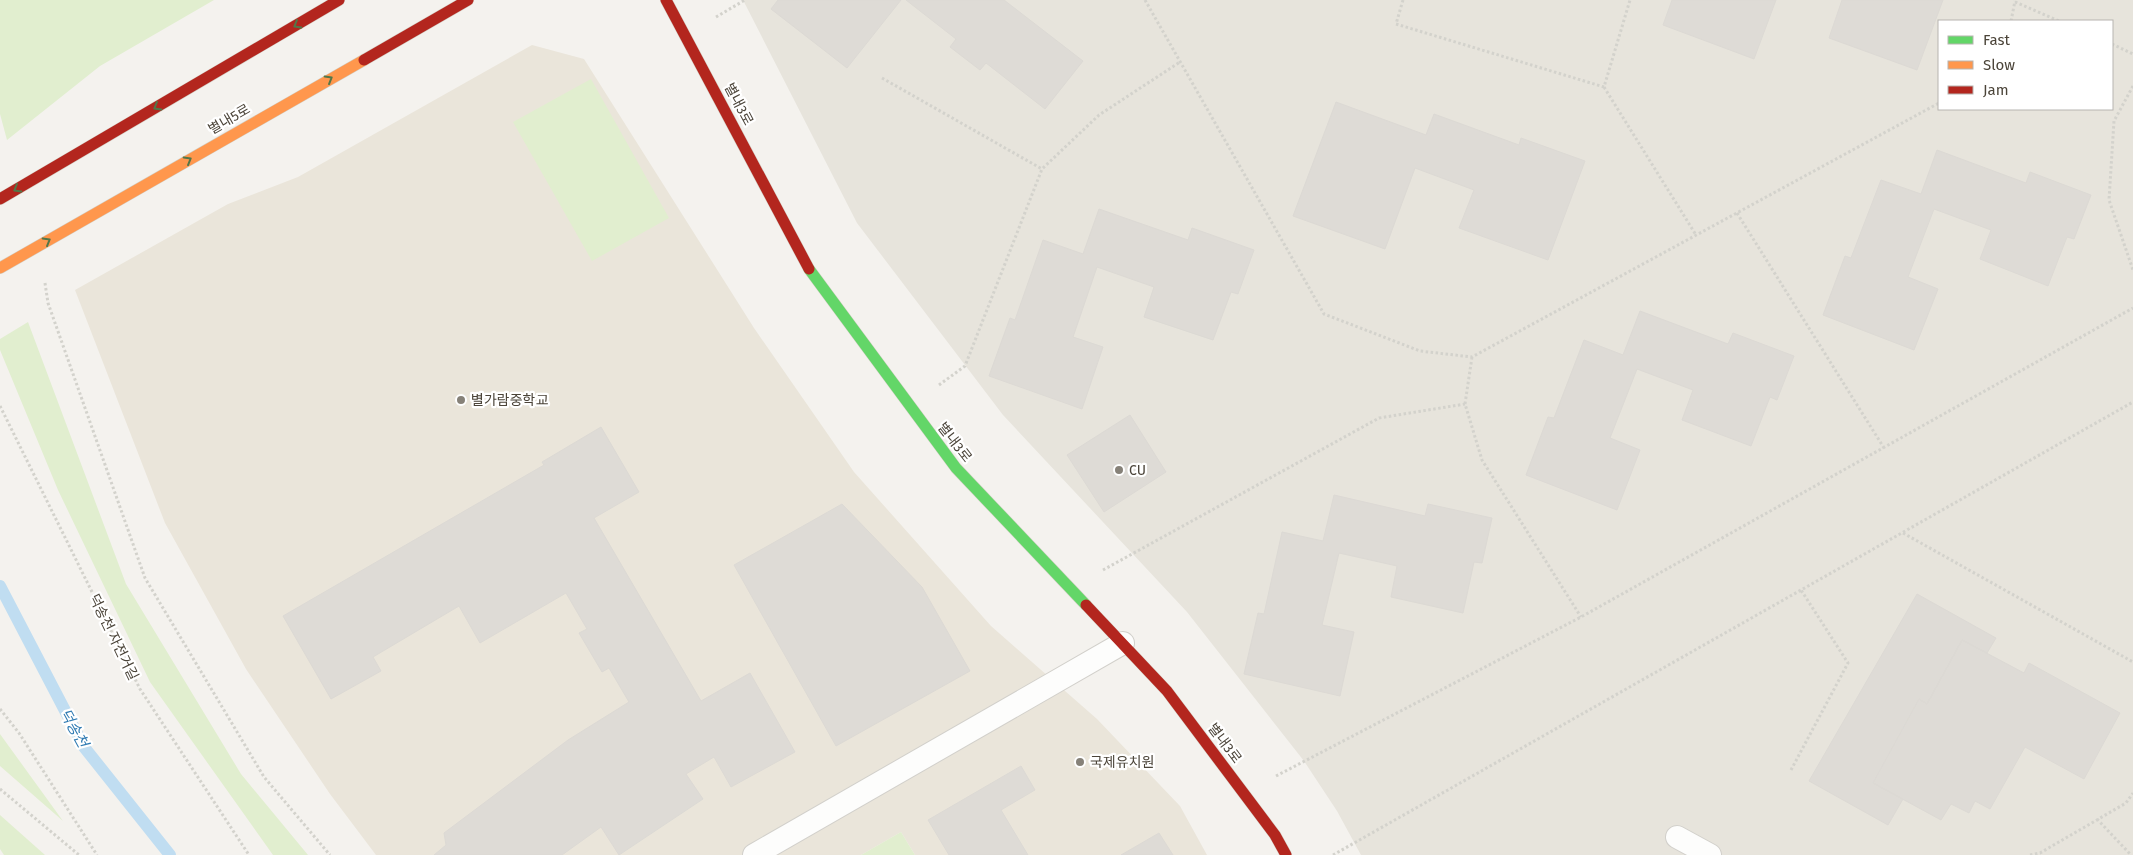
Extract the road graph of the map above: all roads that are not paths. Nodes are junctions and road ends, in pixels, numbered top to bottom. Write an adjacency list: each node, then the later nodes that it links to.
1 (339, 0): 4 (street, one-way to 4)
2 (468, 0): 5 (street, 별내5로, one-way to 2)
3 (666, 0): 6 (street, 별내3로)
4 (0, 199)
5 (2, 267)
6 (1122, 643): 8 (lane); 9 (street, 별내3로)
7 (1677, 837): 10 (lane)
8 (754, 855)
9 (1286, 855)
10 (1710, 855)

